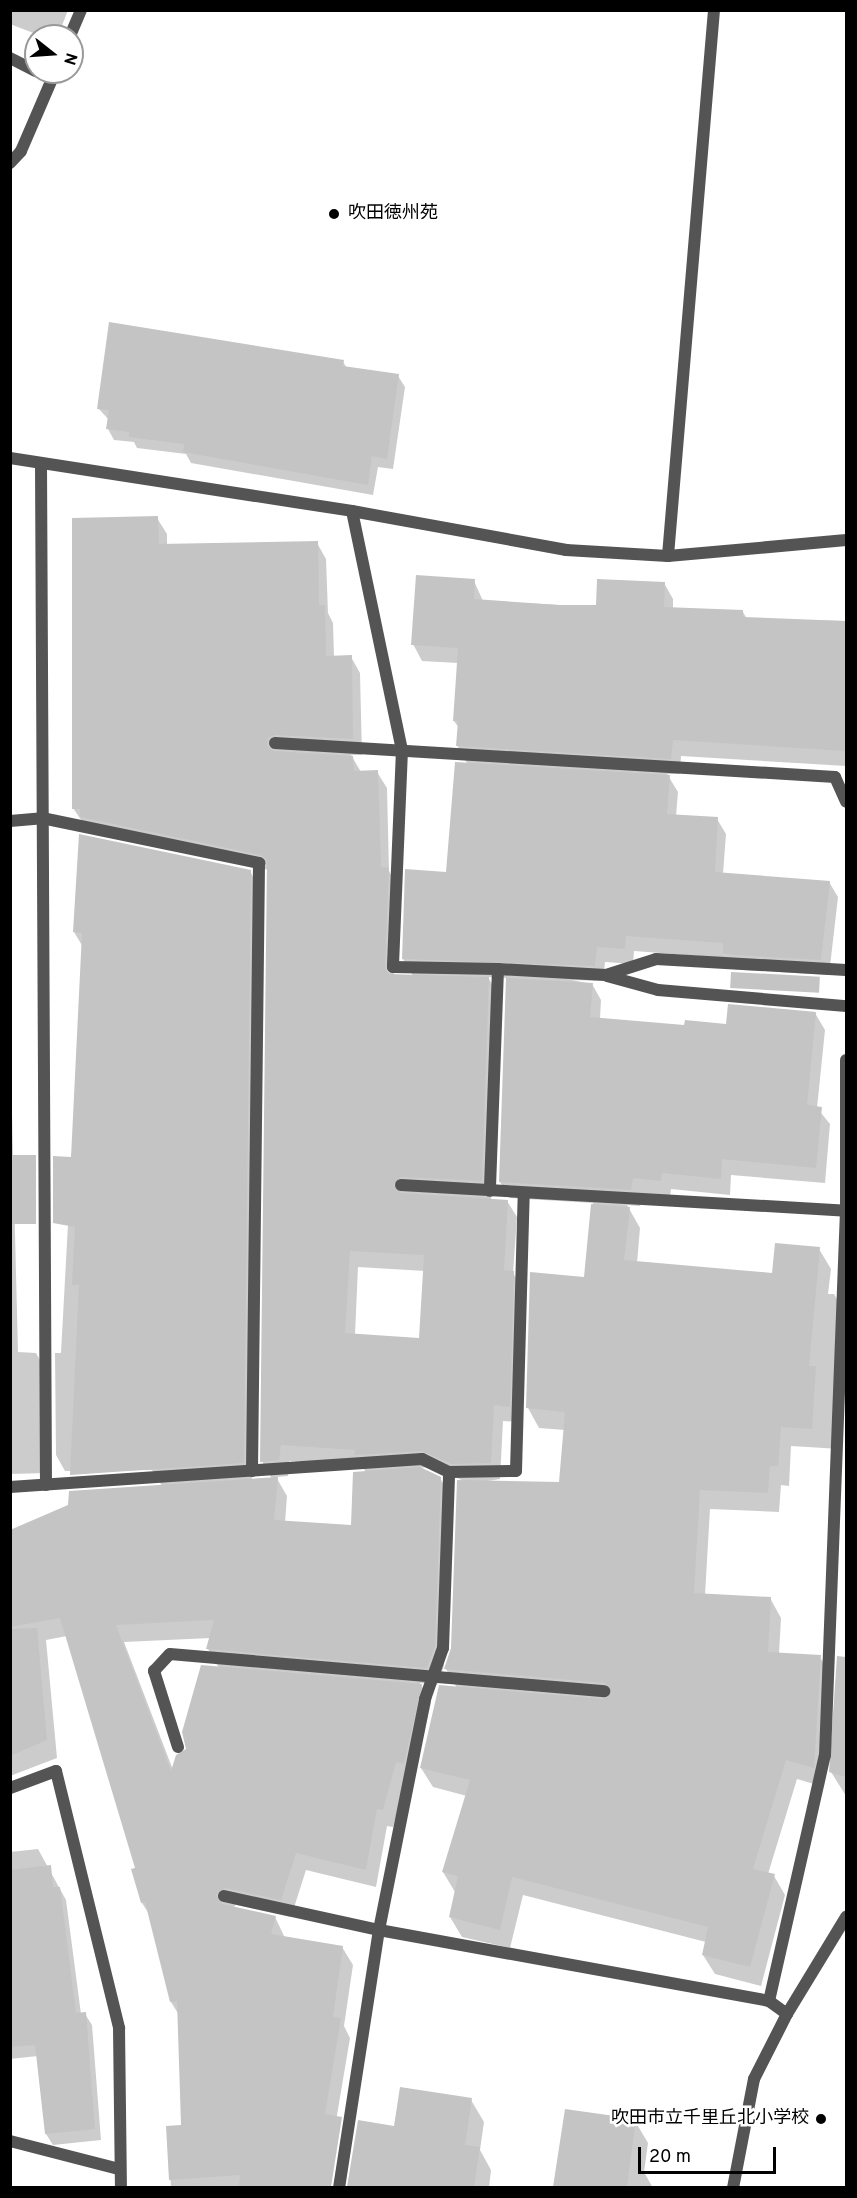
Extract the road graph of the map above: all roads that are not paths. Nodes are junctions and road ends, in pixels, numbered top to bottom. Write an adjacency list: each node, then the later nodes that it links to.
1 (81, 10): 3 (street)
2 (714, 10): 12 (street)
3 (75, 24)
4 (10, 58): 5 (street)
5 (24, 65)
6 (49, 84): 7 (street)
7 (10, 163)
8 (10, 458): 9 (street)
9 (40, 464): 10 (street); 16 (street)
10 (352, 511): 12 (street); 14 (street)
11 (846, 540): 12 (street)
12 (668, 556)
13 (275, 743): 14 (street)
14 (402, 750): 15 (street); 18 (street)
15 (846, 802)
16 (42, 818): 17 (street); 27 (street); 29 (street)
17 (10, 821)
18 (498, 969): 20 (street); 24 (street)
19 (846, 970): 20 (street)
20 (606, 975): 21 (street)
21 (846, 1006)
22 (846, 1060): 26 (street)
23 (401, 1185): 24 (street)
24 (490, 1191): 25 (street)
25 (524, 1193): 26 (street); 28 (street)
26 (846, 1211): 38 (street)
27 (252, 1471): 28 (street); 29 (street)
28 (449, 1472): 31 (street)
29 (46, 1485): 30 (street)
30 (10, 1487)
31 (434, 1674): 32 (street); 33 (street); 37 (street)
32 (604, 1691)
33 (178, 1747)
34 (10, 1788): 41 (street)
35 (224, 1896): 37 (street)
36 (846, 1917): 39 (street)
37 (379, 1930): 38 (street); 43 (street)
38 (768, 2001): 39 (street)
39 (787, 2014): 44 (street)
40 (10, 2141): 41 (street)
41 (119, 2169): 42 (street)
42 (121, 2187)
43 (339, 2187)
44 (733, 2187)

